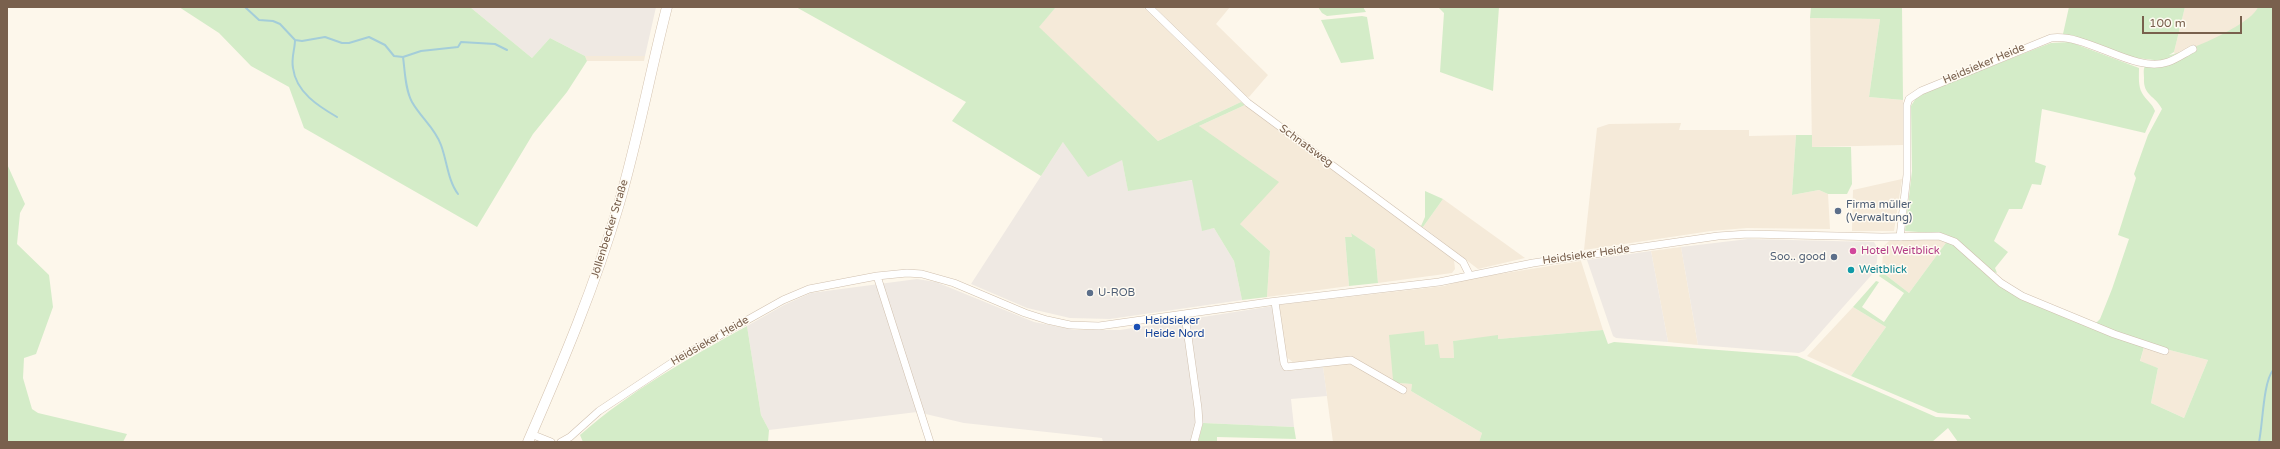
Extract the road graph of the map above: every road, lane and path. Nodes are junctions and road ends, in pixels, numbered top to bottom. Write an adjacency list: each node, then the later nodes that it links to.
1 (667, 7): 11 (main road, Jöllenbecker Straße)
2 (1150, 7): 5 (street, Schnatsweg)
3 (2193, 49): 4 (street, Heidsieker Heide)
4 (1900, 237): 5 (street, Heidsieker Heide); 9 (street, Heidsieker Heide)
5 (1469, 274): 7 (street, Heidsieker Heide)
6 (877, 276): 8 (street, Heidsieker Heide); 13 (street, Heidsieker Heide); 14 (street)
7 (1275, 302): 8 (street, Heidsieker Heide); 10 (street)
8 (1185, 315): 15 (street)
9 (2165, 351)
10 (1403, 390)
11 (529, 438): 12 (street)
12 (551, 442)
13 (561, 442)
14 (930, 442)
15 (1194, 442)

